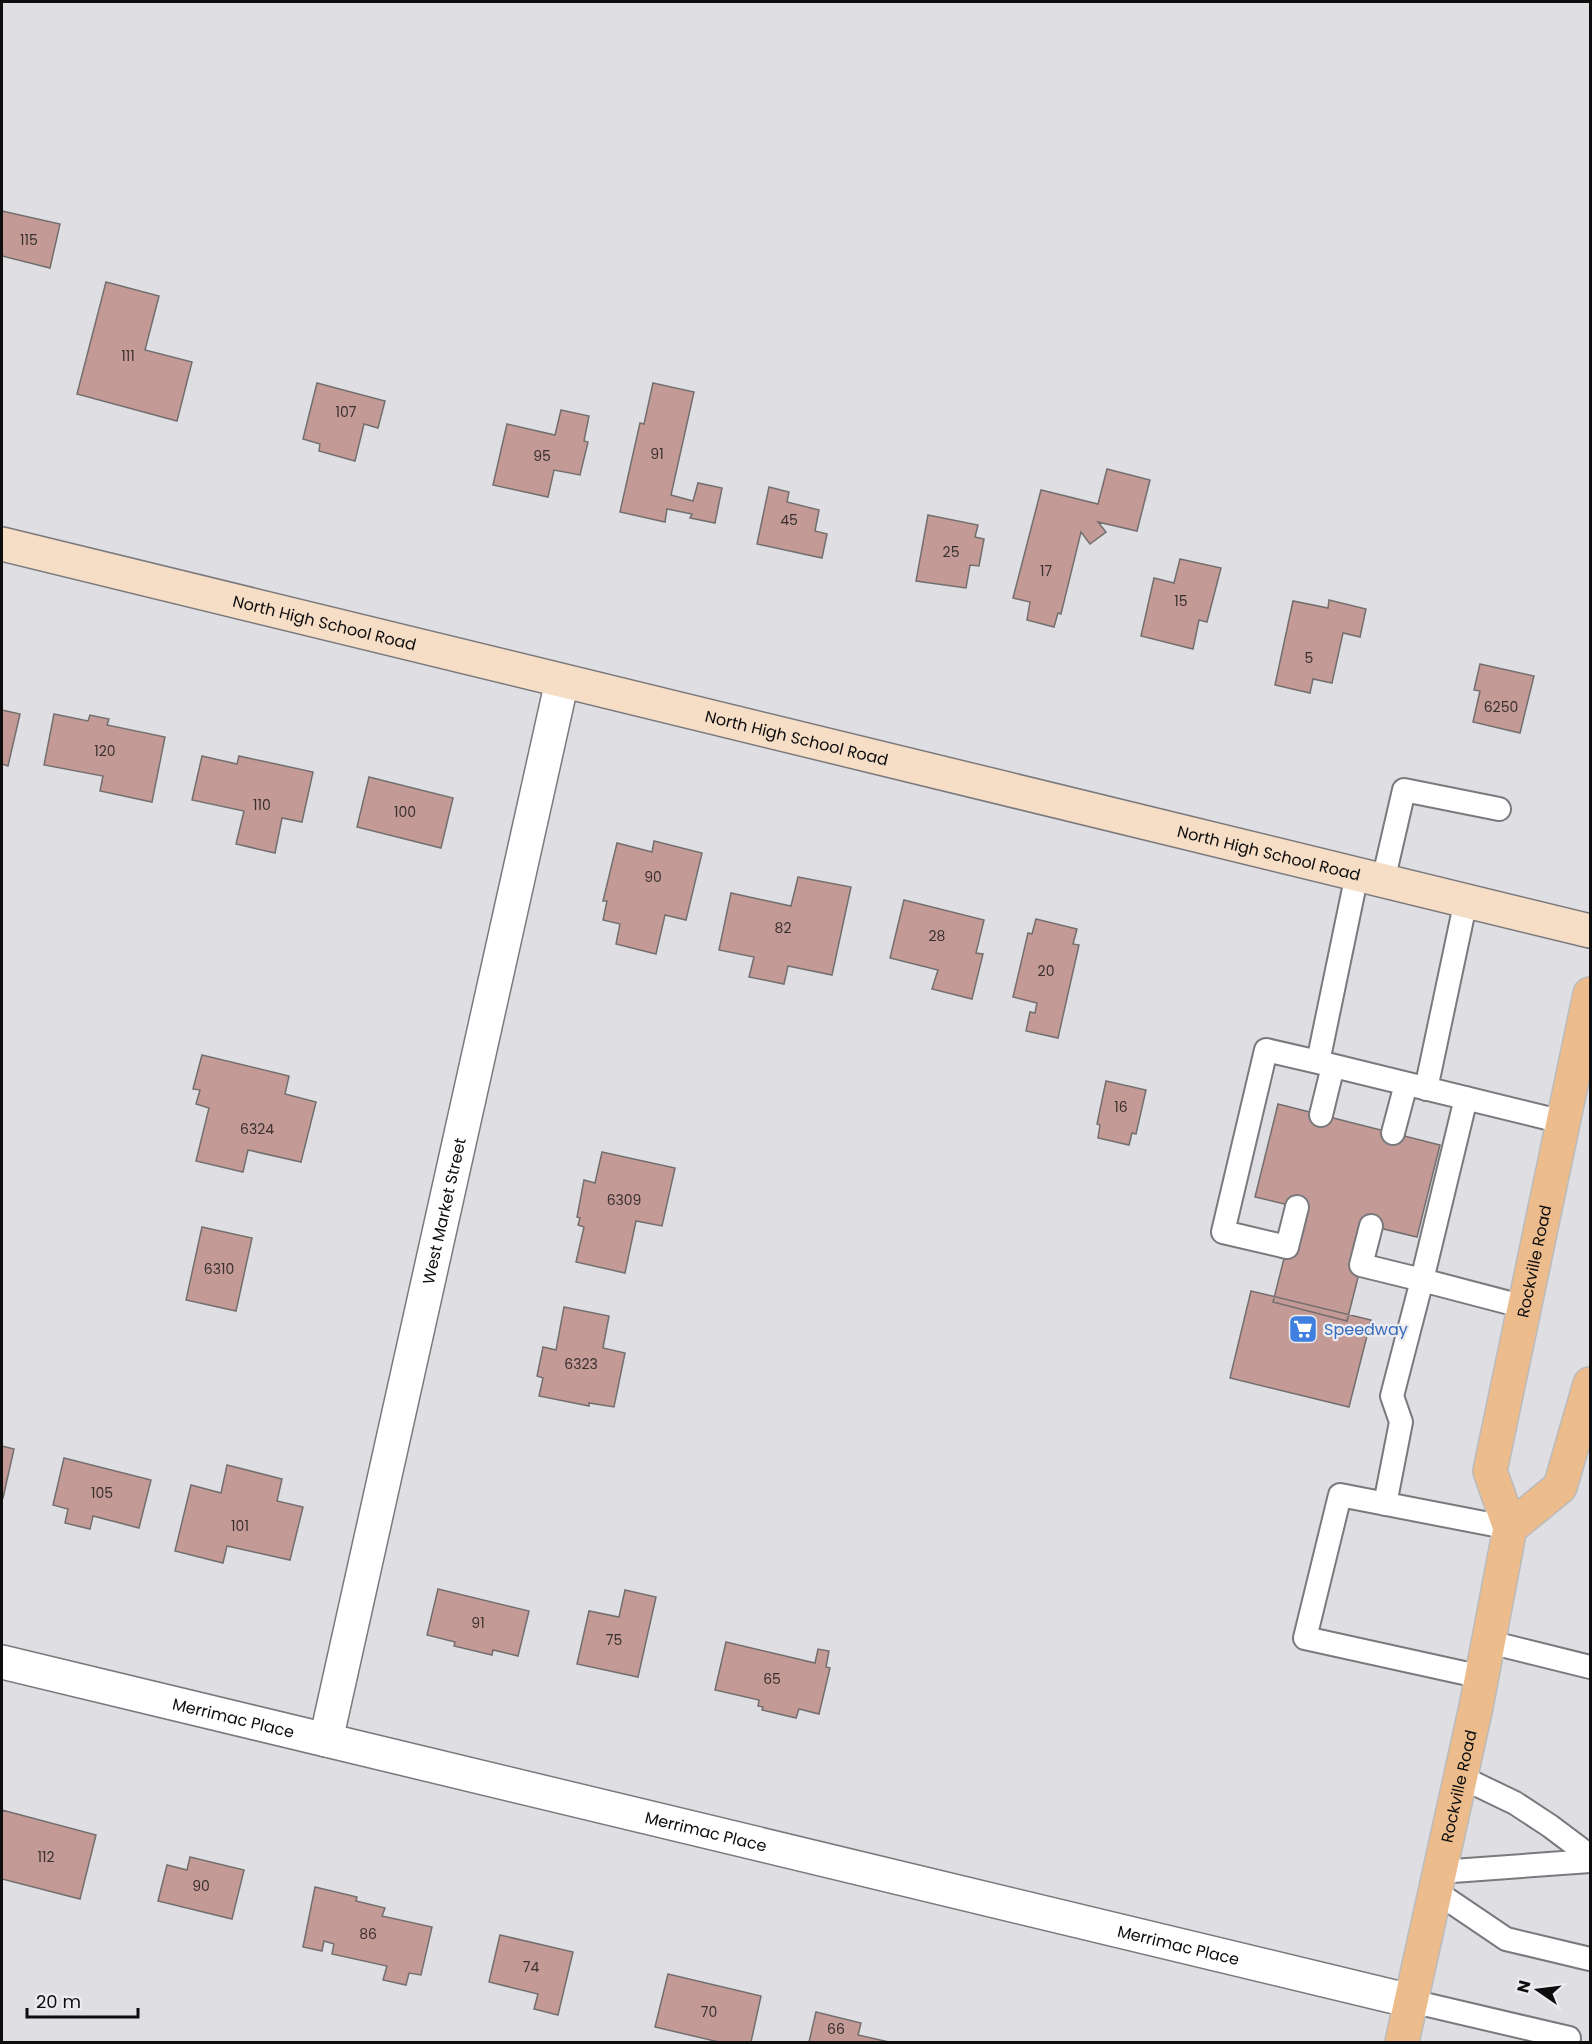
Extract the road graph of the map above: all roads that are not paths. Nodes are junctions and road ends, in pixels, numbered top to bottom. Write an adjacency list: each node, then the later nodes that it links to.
1 (2, 544): 2 (street, North High School Road)
2 (562, 681): 4 (street, North High School Road); 25 (street, West Market Street)
3 (1499, 809): 4 (lane)
4 (1370, 878): 5 (street, North High School Road); 8 (lane)
5 (1466, 900): 6 (street, North High School Road); 9 (lane)
6 (1590, 931)
7 (1590, 994): 12 (main road, Rockville Road)
8 (1325, 1064): 9 (lane); 11 (lane); 14 (lane)
9 (1416, 1086): 10 (lane); 13 (lane)
10 (1466, 1098): 12 (lane); 16 (lane)
11 (1321, 1115)
12 (1563, 1122): 17 (main road, Rockville Road)
13 (1393, 1133)
14 (1297, 1207)
15 (1371, 1226): 16 (lane)
16 (1422, 1280): 17 (lane); 19 (lane)
17 (1525, 1307): 20 (main road, Rockville Road)
18 (1590, 1384): 20 (main road)
19 (1385, 1503): 20 (lane); 24 (lane)
20 (1510, 1528): 21 (main road, Rockville Road)
21 (1489, 1642): 23 (lane); 24 (main road, Rockville Road)
22 (2, 1662): 25 (street, Merrimac Place)
23 (1590, 1667)
24 (1482, 1677): 26 (main road, Rockville Road)
25 (326, 1740): 30 (street, Merrimac Place)
26 (1461, 1777): 27 (lane); 28 (main road, Rockville Road)
27 (1590, 1859): 28 (lane)
28 (1437, 1881): 29 (lane); 30 (main road, Rockville Road)
29 (1590, 1959)
30 (1411, 2001): 31 (lane); 32 (main road, Rockville Road)
31 (1569, 2038)
32 (1401, 2043)

